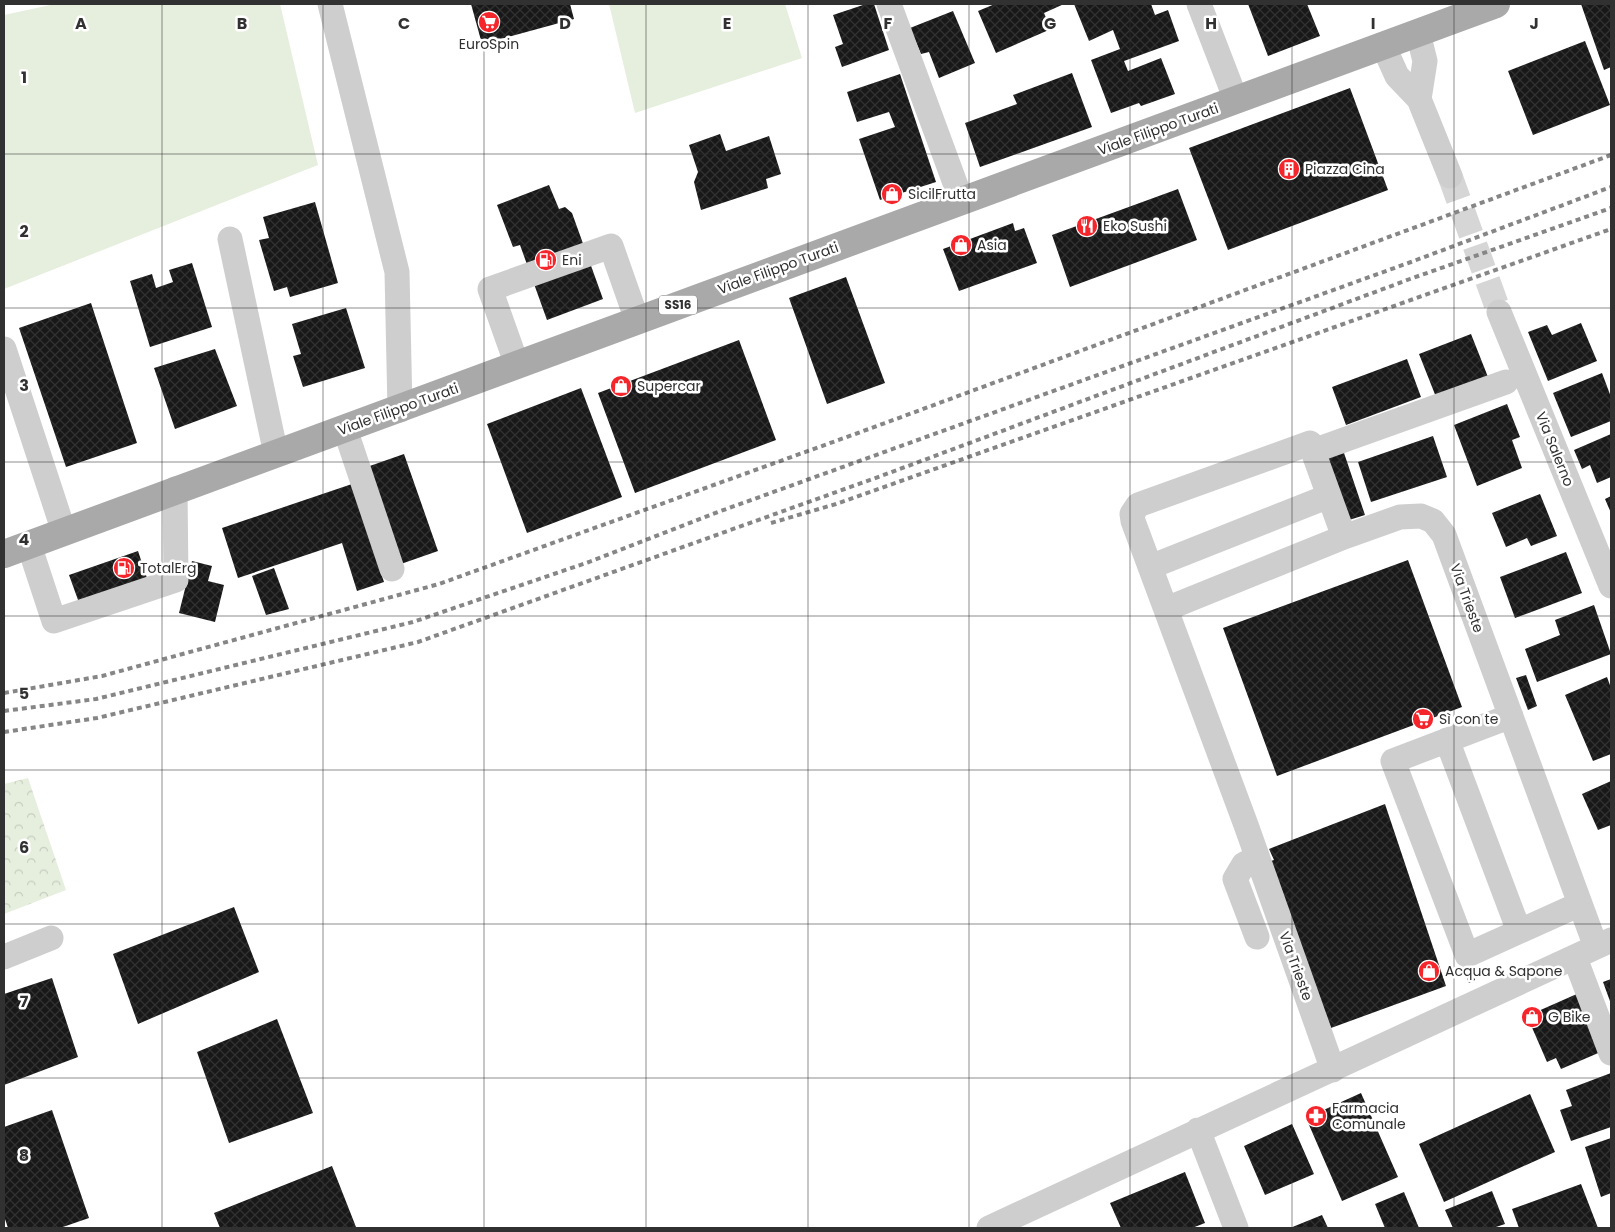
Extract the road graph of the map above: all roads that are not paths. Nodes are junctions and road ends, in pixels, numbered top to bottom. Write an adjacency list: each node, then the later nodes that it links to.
1 (330, 4): 17 (street)
2 (1199, 4): 8 (street)
3 (1496, 4): 5 (main road, Viale Filippo Turati / SS16)
4 (895, 6): 10 (street)
5 (1418, 33): 6 (main road, Viale Filippo Turati / SS16); 7 (street)
6 (1383, 45): 7 (street); 8 (main road, Viale Filippo Turati / SS16)
7 (1419, 99): 9 (street)
8 (1236, 100): 10 (main road, Viale Filippo Turati / SS16)
9 (1450, 176)
10 (962, 202): 13 (main road, Viale Filippo Turati / SS16)
11 (230, 239): 20 (street)
12 (1500, 312): 29 (street, Via Salerno)
13 (637, 320): 15 (main road, Viale Filippo Turati / SS16); 15 (street)
14 (4, 350): 23 (street)
15 (517, 365): 17 (main road, Viale Filippo Turati / SS16)
16 (1506, 382): 19 (street)
17 (400, 410): 18 (main road, Viale Filippo Turati / SS16)
18 (345, 429): 20 (main road, Viale Filippo Turati / SS16); 28 (street)
19 (1313, 451): 22 (street); 27 (street, Via Trieste)
20 (276, 454): 21 (main road, Viale Filippo Turati / SS16)
21 (175, 489): 23 (main road, Viale Filippo Turati / SS16); 25 (street)
22 (1329, 496): 24 (street); 27 (street)
23 (64, 532): 25 (main road, Viale Filippo Turati / SS16)
24 (1344, 537): 30 (street, Via Trieste); 31 (street, Via Trieste)
25 (29, 544): 26 (main road, Viale Filippo Turati / SS16)
26 (4, 554)
27 (1150, 566): 30 (street, Via Trieste)
28 (392, 569)
29 (1611, 586)
30 (1166, 609): 33 (street, Via Trieste)
31 (1511, 716): 32 (street); 34 (street, Via Trieste)
32 (1447, 740): 35 (street); 35 (street)
33 (1258, 858): 36 (street); 41 (street, Via Trieste)
34 (1580, 904): 35 (street); 38 (street, Via Trieste)
35 (1519, 931)
36 (1257, 937)
37 (51, 938): 39 (street)
38 (1594, 948): 40 (street, Via Trieste); 41 (street)
39 (4, 957)
40 (1611, 1053)
41 (1332, 1070): 42 (street)
42 (1198, 1130): 43 (street); 44 (street)
43 (989, 1228)
44 (1236, 1228)

